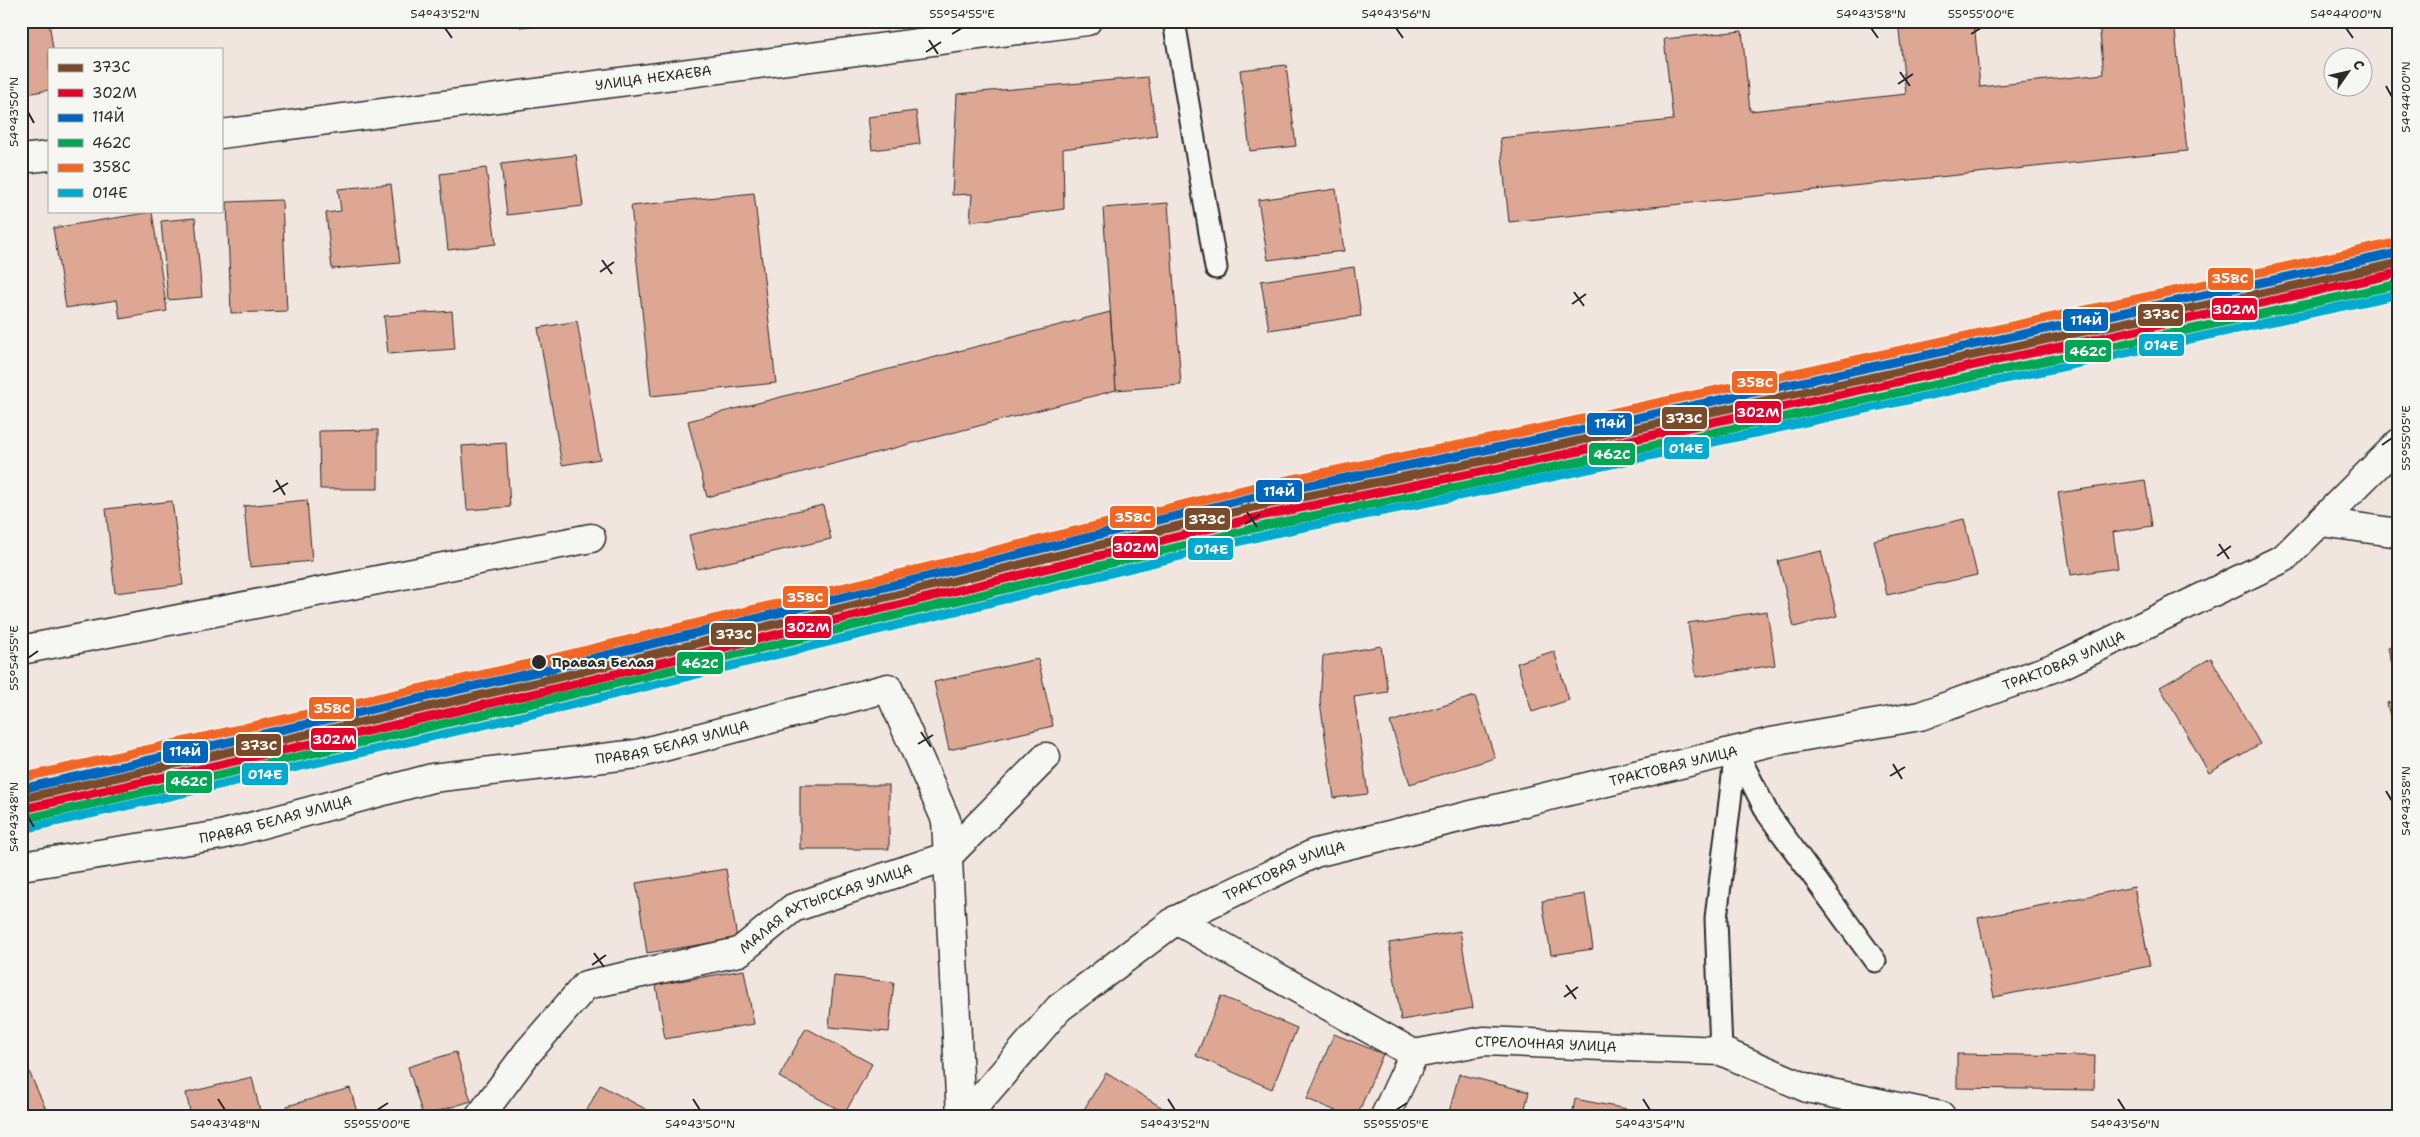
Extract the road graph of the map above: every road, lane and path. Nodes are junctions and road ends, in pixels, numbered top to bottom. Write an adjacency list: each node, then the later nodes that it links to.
1 (1087, 21): 3 (street, УЛИЦА НЕХАЕВА)
2 (1174, 21): 6 (lane)
3 (222, 134)
4 (48, 156): 5 (street)
5 (21, 159)
6 (1216, 268)
7 (2399, 443): 8 (street, ТРАКТОВАЯ УЛИЦА)
8 (2320, 522): 9 (street); 12 (street, ТРАКТОВАЯ УЛИЦА)
9 (2399, 533)
10 (590, 538): 11 (street)
11 (21, 650)
12 (1736, 751): 16 (street, ТРАКТОВАЯ УЛИЦА); 17 (lane); 18 (lane)
13 (1046, 758): 14 (street, МАЛАЯ АХТЫРСКАЯ УЛИЦА)
14 (948, 856): 15 (street, ПРАВАЯ БЕЛАЯ УЛИЦА); 20 (street, МАЛАЯ АХТЫРСКАЯ УЛИЦА); 21 (street, ПРАВАЯ БЕЛАЯ УЛИЦА)
15 (21, 866)
16 (1176, 920): 19 (street); 22 (street, ТРАКТОВАЯ УЛИЦА)
17 (1875, 961)
18 (1721, 1051): 19 (street, СТРЕЛОЧНАЯ УЛИЦА); 24 (street, СТРЕЛОЧНАЯ УЛИЦА)
19 (1414, 1054): 23 (street)
20 (480, 1116)
21 (961, 1116)
22 (966, 1116)
23 (1385, 1116)
24 (1941, 1116)

